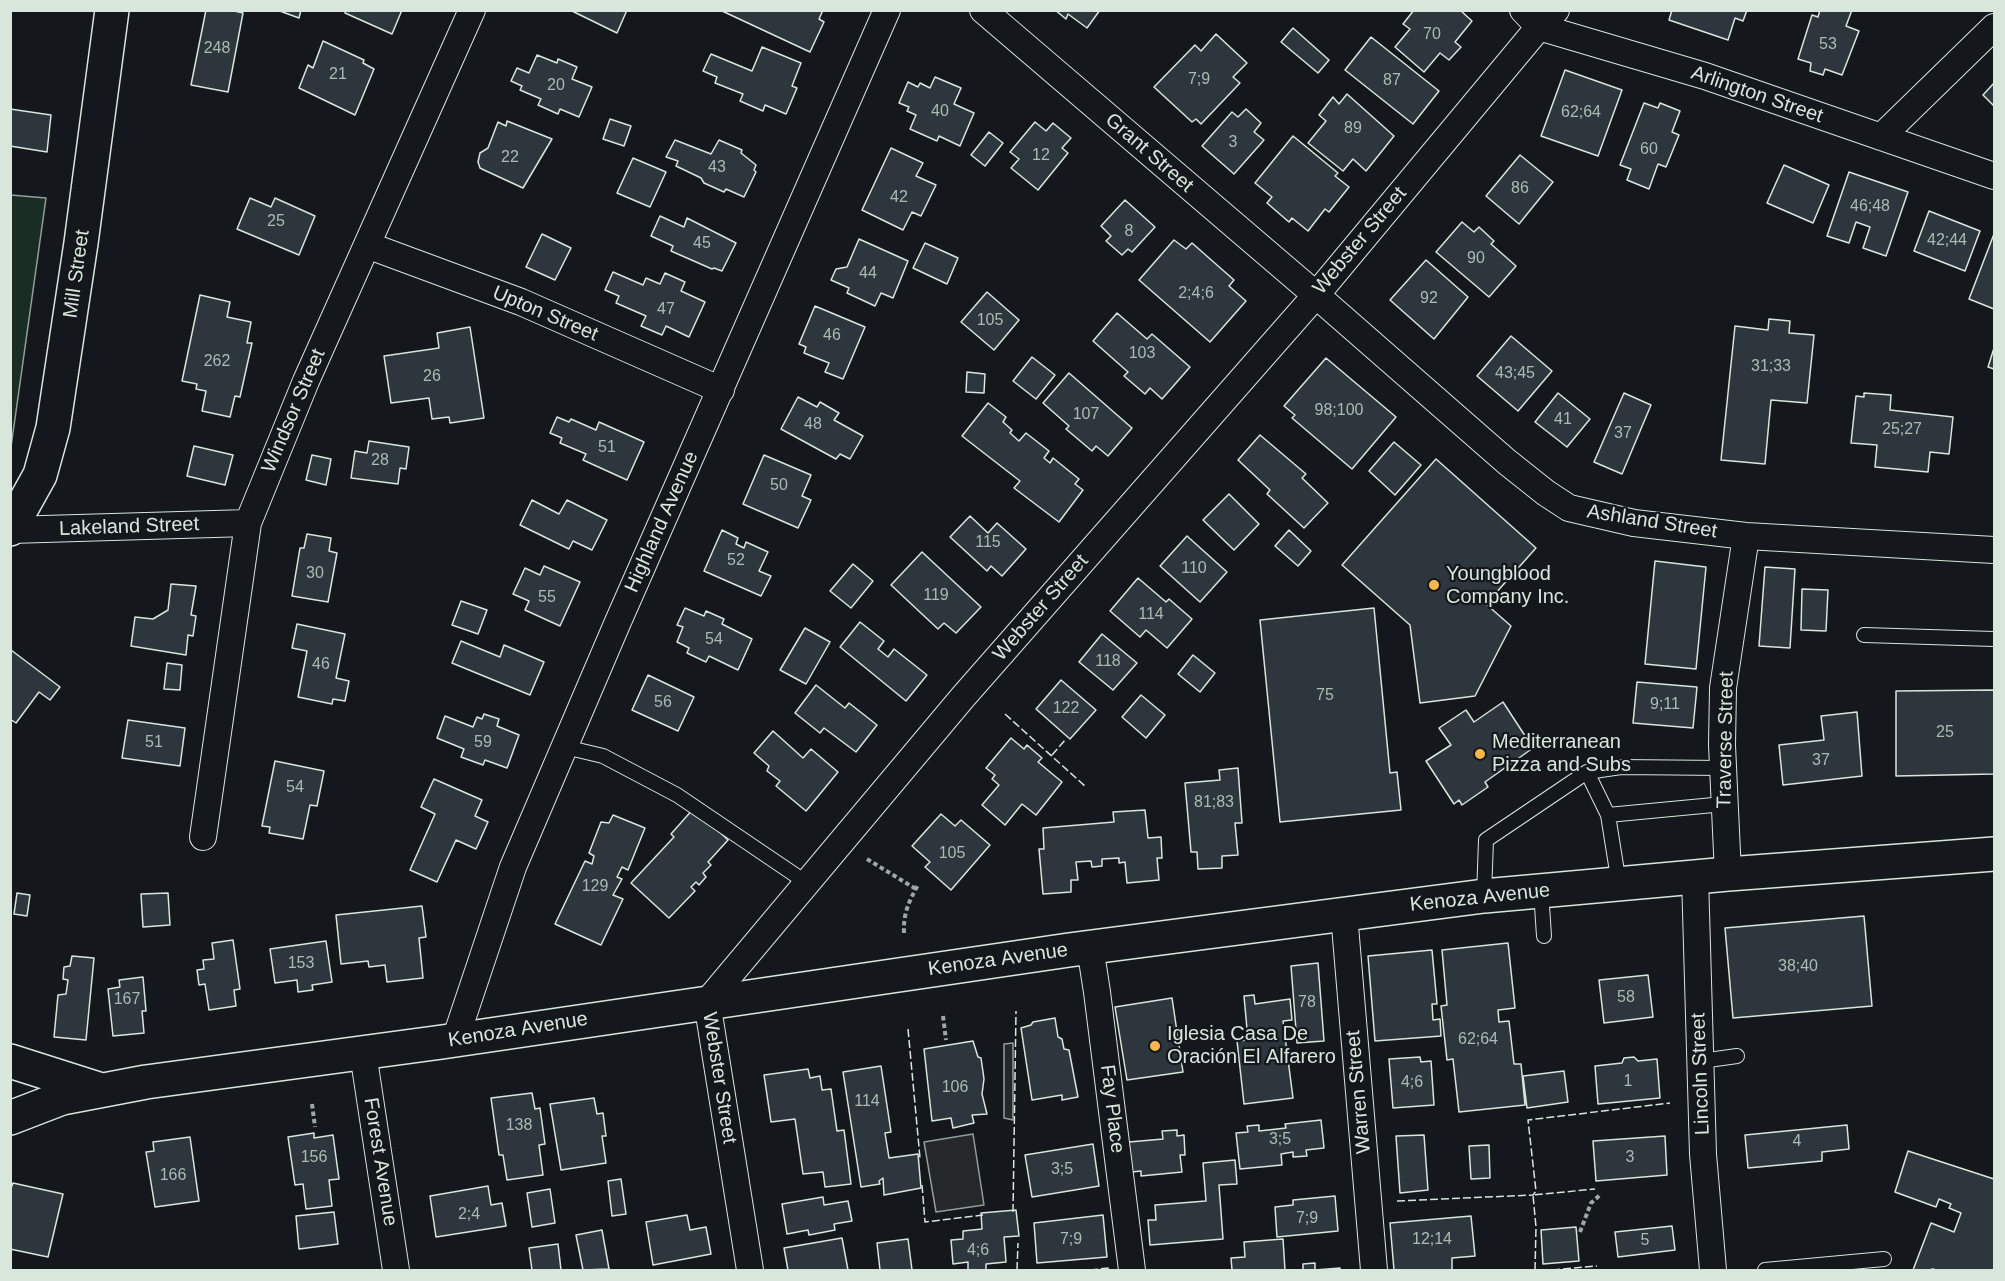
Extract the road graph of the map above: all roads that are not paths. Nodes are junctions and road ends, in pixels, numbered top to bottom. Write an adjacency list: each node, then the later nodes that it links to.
1 (112, 10): 13 (main road, Mill Street)
2 (472, 10): 9 (street, Windsor Street)
3 (887, 10): 11 (street, Highland Avenue)
4 (983, 10): 10 (street, Grant Street)
5 (1539, 16): 7 (street, Arlington Street); 10 (street, Webster Street)
6 (1995, 27): 7 (street)
7 (1881, 137): 8 (street, Arlington Street)
8 (1995, 176)
9 (367, 245): 11 (street, Upton Street); 12 (street, Windsor Street)
10 (1316, 295): 14 (street, Ashland Street); 27 (street, Webster Street)
11 (721, 390): 18 (street, Highland Avenue)
12 (248, 523): 13 (street, Lakeland Street); 23 (street, Windsor Street)
13 (10, 529)
14 (1746, 536): 15 (street, Ashland Street); 19 (street, Traverse Street)
15 (1995, 550)
16 (1864, 634): 17 (lane)
17 (1995, 639)
18 (565, 747): 27 (lane); 35 (street, Highland Avenue)
19 (1723, 768): 20 (lane); 21 (street, Traverse Street)
20 (1587, 772): 22 (lane); 30 (lane)
21 (1724, 804): 22 (lane); 25 (street, Traverse Street)
22 (1608, 815): 28 (lane)
23 (203, 837)
24 (1995, 854): 25 (main road, Kenoza Avenue)
25 (1728, 874): 26 (main road, Kenoza Avenue)
26 (1695, 877): 28 (main road, Kenoza Avenue); 39 (street, Lincoln Street)
27 (807, 883): 34 (street, Webster Street)
28 (1619, 884): 29 (main road, Kenoza Avenue)
29 (1541, 891): 30 (main road, Kenoza Avenue); 32 (lane)
30 (1484, 896): 31 (main road, Kenoza Avenue)
31 (1344, 914): 33 (main road, Kenoza Avenue); 46 (street, Warren Street)
32 (1544, 936)
33 (1090, 947): 34 (main road, Kenoza Avenue); 45 (street, Fay Place)
34 (707, 1002): 35 (main road, Kenoza Avenue); 44 (street, Webster Street)
35 (455, 1040): 36 (main road, Kenoza Avenue)
36 (363, 1053): 40 (main road, Kenoza Avenue); 43 (street, Forest Avenue)
37 (1737, 1056): 39 (lane)
38 (10, 1060): 40 (main road)
39 (1701, 1060): 47 (street, Lincoln Street)
40 (103, 1090): 41 (main road, Kenoza Avenue)
41 (10, 1118)
42 (1884, 1259): 48 (lane)
43 (396, 1270)
44 (750, 1270)
45 (1132, 1270)
46 (1374, 1270)
47 (1713, 1270)
48 (1765, 1270)

